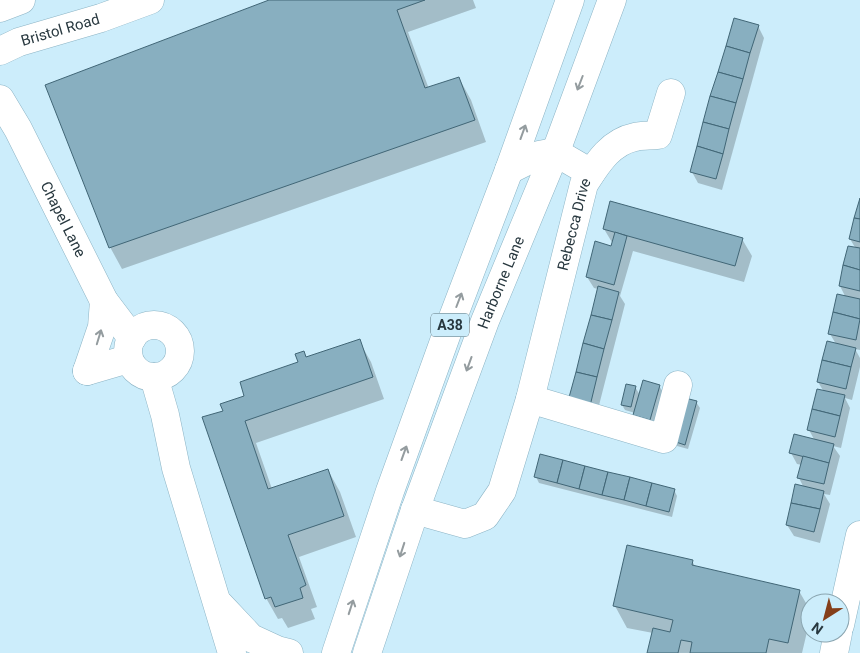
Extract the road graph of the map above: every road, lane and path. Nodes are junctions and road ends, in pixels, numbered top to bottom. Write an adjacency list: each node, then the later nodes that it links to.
1 (20, 0): 5 (main road)
2 (150, 0): 6 (main road, Bristol Road)
3 (570, 0): 10 (main road, A38, one-way to 3)
4 (612, 0): 9 (main road, Harborne Lane / A38, one-way to 9)
5 (0, 8)
6 (0, 50)
7 (671, 93): 11 (main road, Rebecca Drive)
8 (0, 99): 12 (main road, Chapel Lane)
9 (555, 152): 10 (main road); 11 (main road); 17 (main road, Harborne Lane / A38, one-way to 17)
10 (509, 170): 23 (main road, A38, one-way to 10)
11 (591, 173): 16 (main road, Rebecca Drive)
12 (104, 301): 13 (main road, Chapel Lane); 13 (main road, one-way to 12)
13 (130, 348): 14 (main road); 14 (main road)
14 (154, 377): 20 (main road)
15 (678, 385): 16 (main road)
16 (530, 399): 17 (main road, Rebecca Drive)
17 (415, 510): 24 (main road, Harborne Lane / A38, one-way to 24)
18 (860, 535): 19 (main road)
19 (847, 593)
20 (214, 599): 21 (main road); 22 (main road)
21 (232, 653)
22 (290, 653)
23 (336, 653)
24 (367, 653)

